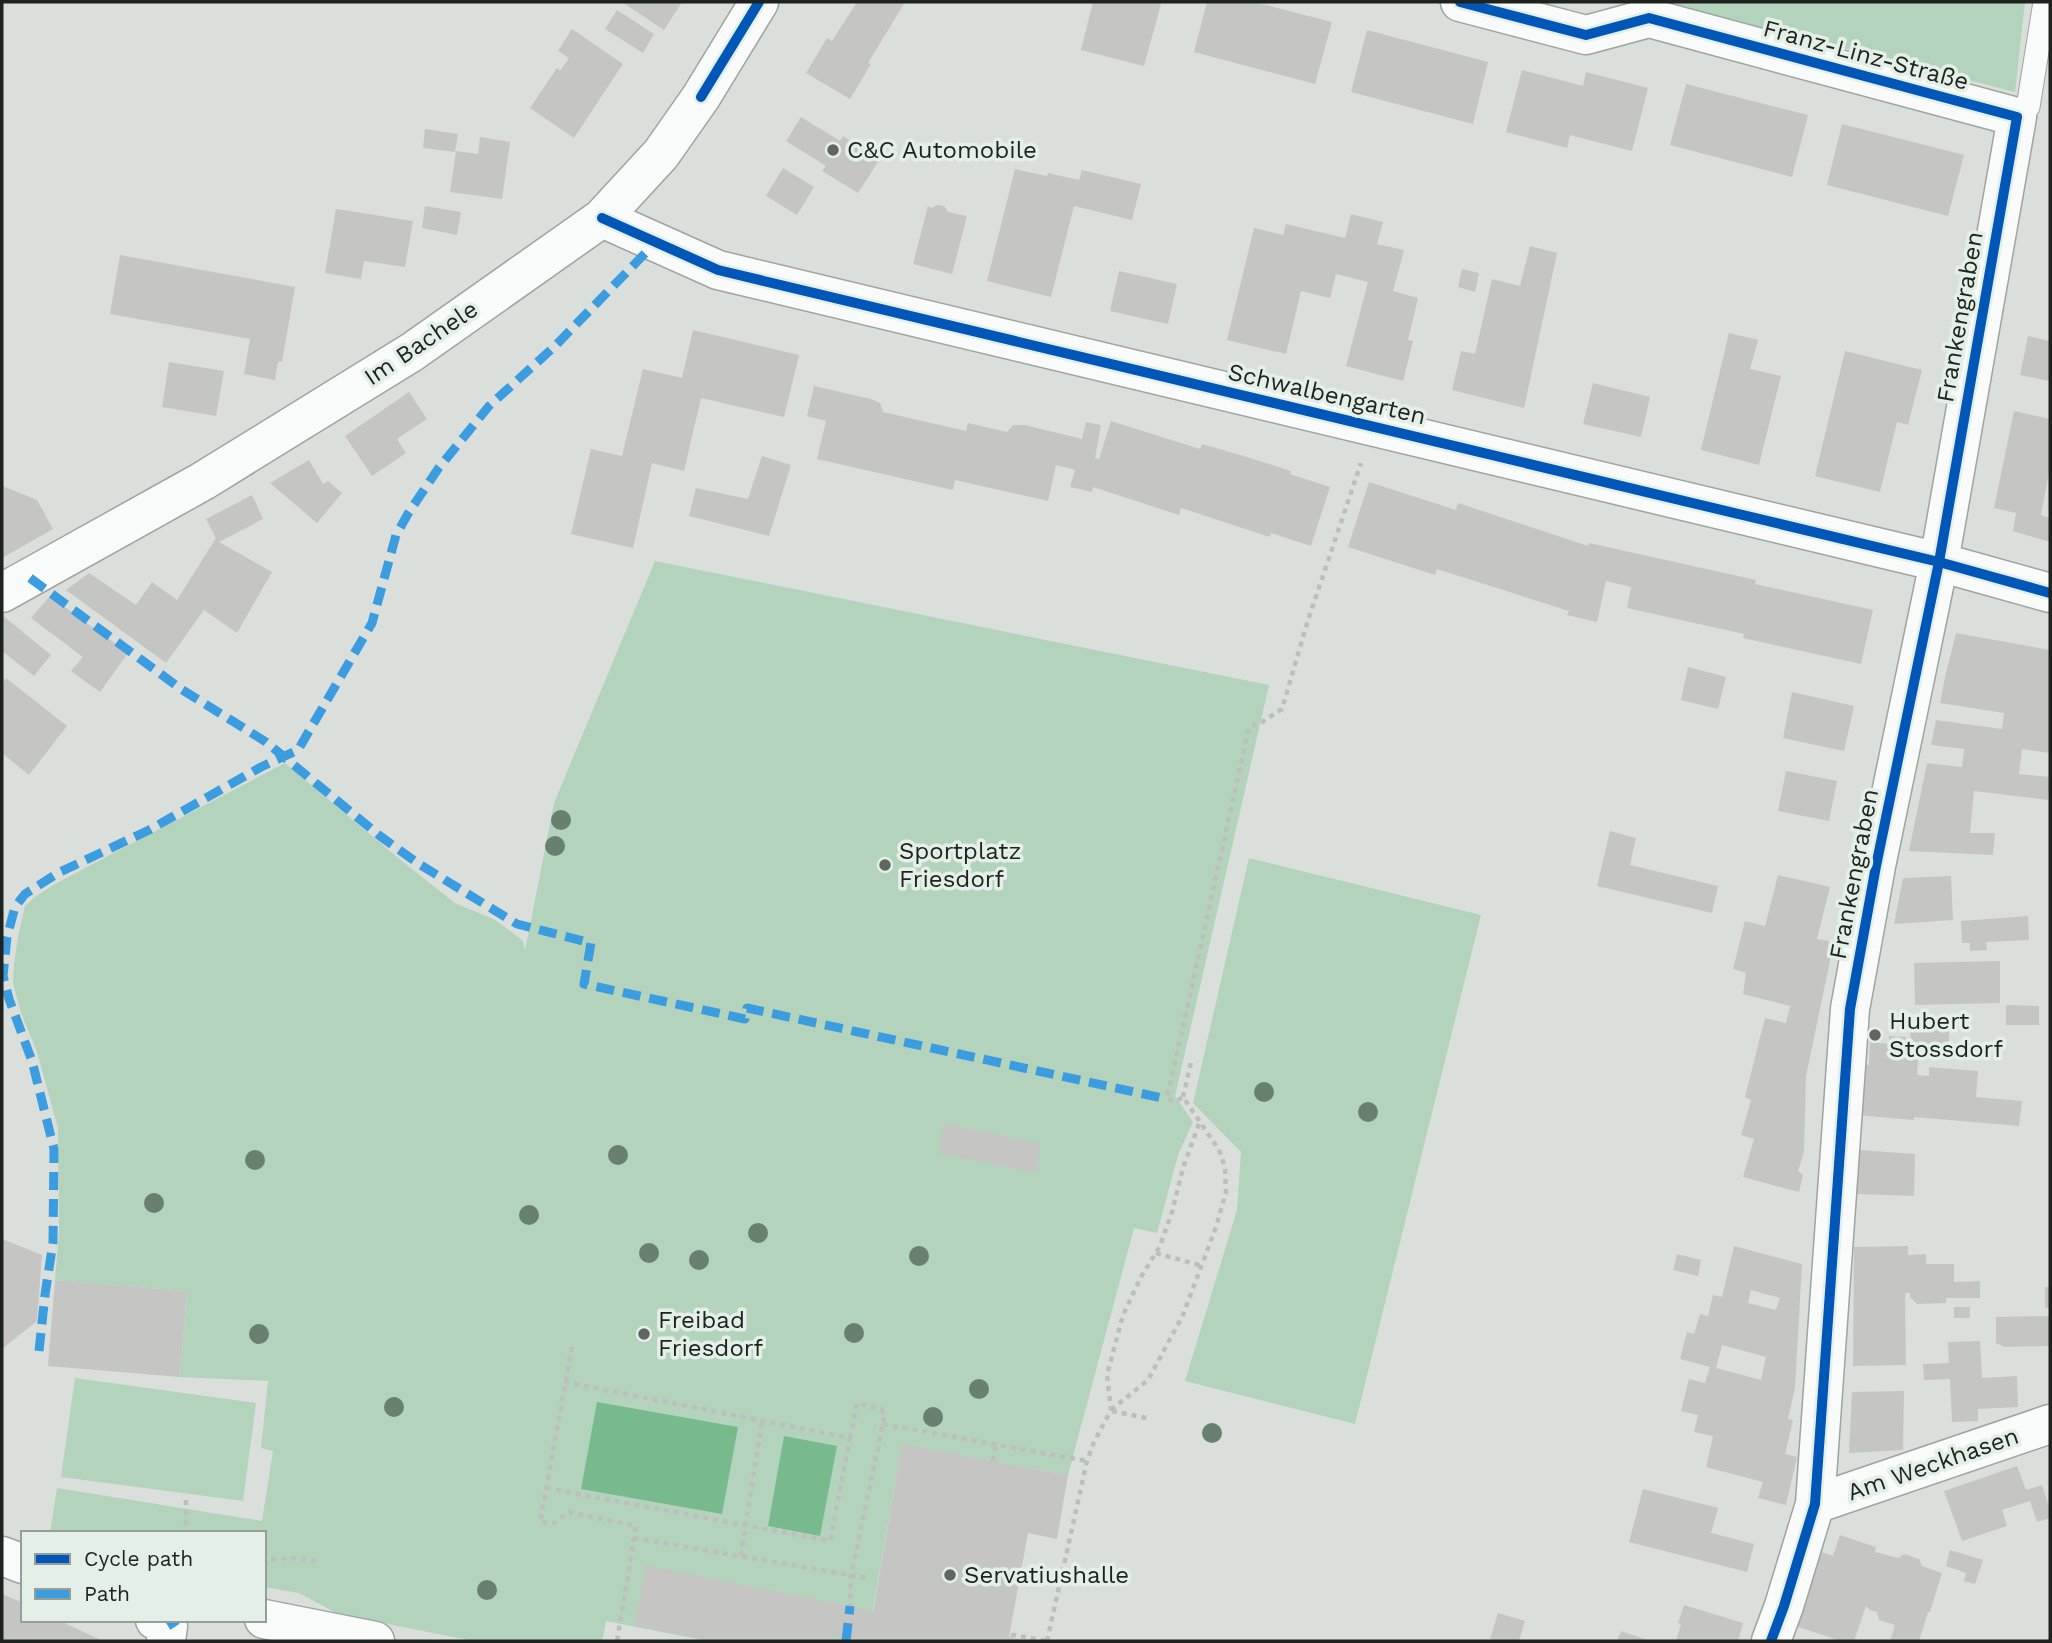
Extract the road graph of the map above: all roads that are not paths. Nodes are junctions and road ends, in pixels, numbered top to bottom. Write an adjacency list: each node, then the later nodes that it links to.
1 (759, 2): 5 (street, Im Bachele)
2 (1460, 2): 4 (street, Franz-Linz-Straße)
3 (2045, 2): 4 (lane, Frankengraben)
4 (2017, 117): 6 (street, Frankengraben)
5 (601, 218): 6 (street, Schwalbengarten); 7 (street, Im Bachele)
6 (1939, 562): 8 (street, Schwalbengarten); 10 (street, Frankengraben)
7 (2, 593)
8 (2050, 593)
9 (2050, 1424): 10 (street, Am Weckhasen)
10 (1815, 1504): 15 (street, Frankengraben)
11 (2, 1556): 12 (street)
12 (21, 1563)
13 (266, 1619): 14 (street)
14 (375, 1641)
15 (1771, 1641)

